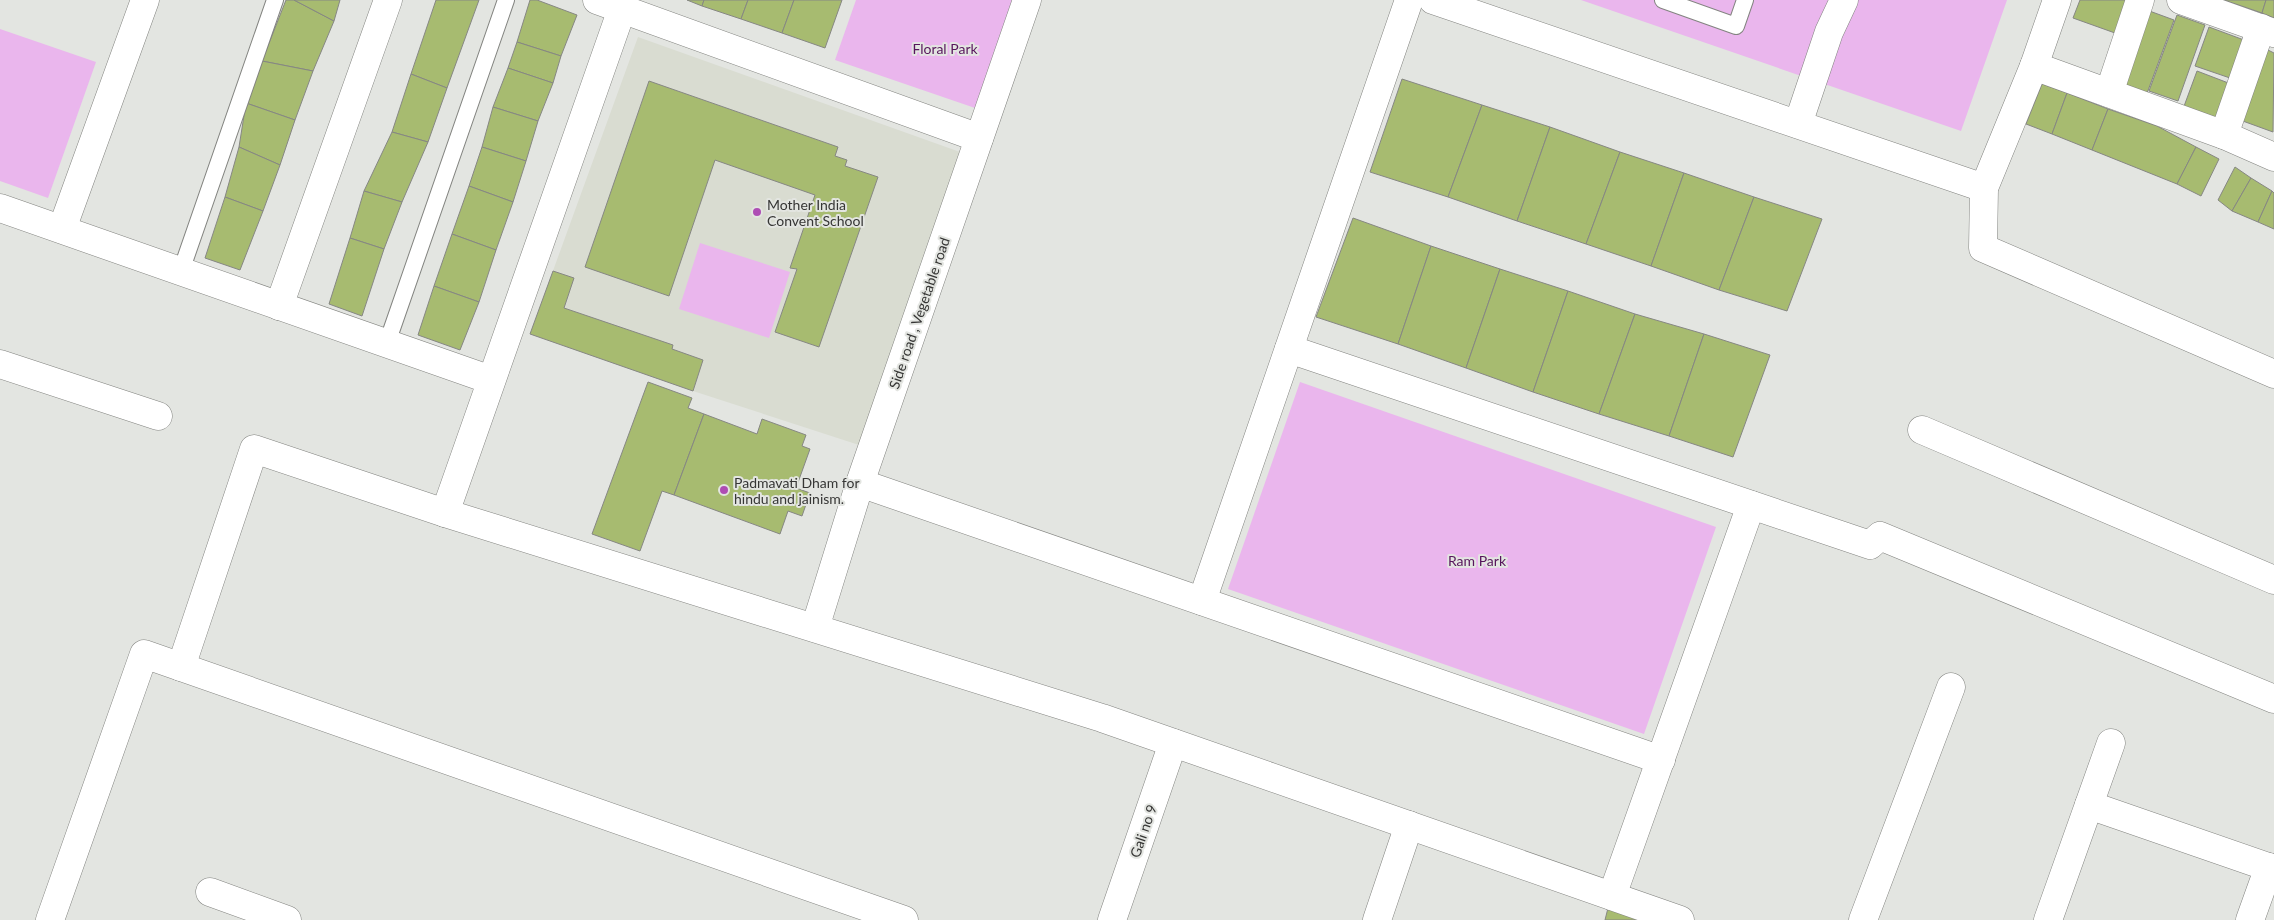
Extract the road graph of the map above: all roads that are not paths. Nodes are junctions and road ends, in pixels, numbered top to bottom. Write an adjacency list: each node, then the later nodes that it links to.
1 (145, 0): 25 (street)
2 (275, 0): 26 (lane)
3 (388, 0): 27 (street)
4 (506, 0): 28 (lane)
5 (597, 0): 15 (street)
6 (1027, 0): 21 (street, Side road , Vegetable road)
7 (1409, 0): 29 (street)
8 (1433, 0): 19 (street)
9 (1663, 0): 10 (lane)
10 (1745, 0)
11 (1844, 0): 19 (street)
12 (2057, 0): 17 (street)
13 (2140, 0): 18 (street)
14 (2181, 0): 16 (street)
15 (622, 9): 21 (street); 32 (street)
16 (2267, 31): 20 (street)
17 (2034, 66): 18 (street); 23 (street)
18 (2109, 93): 20 (street)
19 (1798, 124): 23 (street)
20 (2224, 136): 22 (street)
21 (979, 138): 35 (street, Side road , Vegetable road)
22 (2274, 157)
23 (1984, 188): 31 (street)
24 (0, 208): 25 (street)
25 (62, 230): 26 (street)
26 (181, 271): 27 (street)
27 (280, 306): 28 (street)
28 (387, 343): 32 (street)
29 (1289, 349): 36 (street); 39 (street)
30 (0, 364): 33 (street)
31 (2274, 374)
32 (492, 380): 37 (street)
33 (158, 416)
34 (1922, 430): 38 (street)
35 (860, 483): 39 (street); 40 (street, Side road , Vegetable road)
36 (1751, 505): 43 (street); 46 (street)
37 (444, 513): 40 (street); 41 (street)
38 (2274, 580)
39 (1202, 601): 46 (street)
40 (815, 628): 44 (street)
41 (181, 667): 52 (street); 54 (street)
42 (1951, 687): 58 (street)
43 (2274, 699)
44 (1173, 743): 48 (street); 55 (street, Gali no 9)
45 (2111, 743): 47 (street)
46 (1661, 760): 51 (street)
47 (2089, 805): 49 (street); 59 (street)
48 (1409, 825): 51 (street); 56 (street)
49 (2272, 868): 60 (street)
50 (210, 892): 53 (street)
51 (1612, 896): 57 (street)
52 (50, 920)
53 (287, 920)
54 (904, 920)
55 (1112, 920)
56 (1377, 920)
57 (1679, 920)
58 (1863, 920)
59 (2048, 920)
60 (2250, 920)

